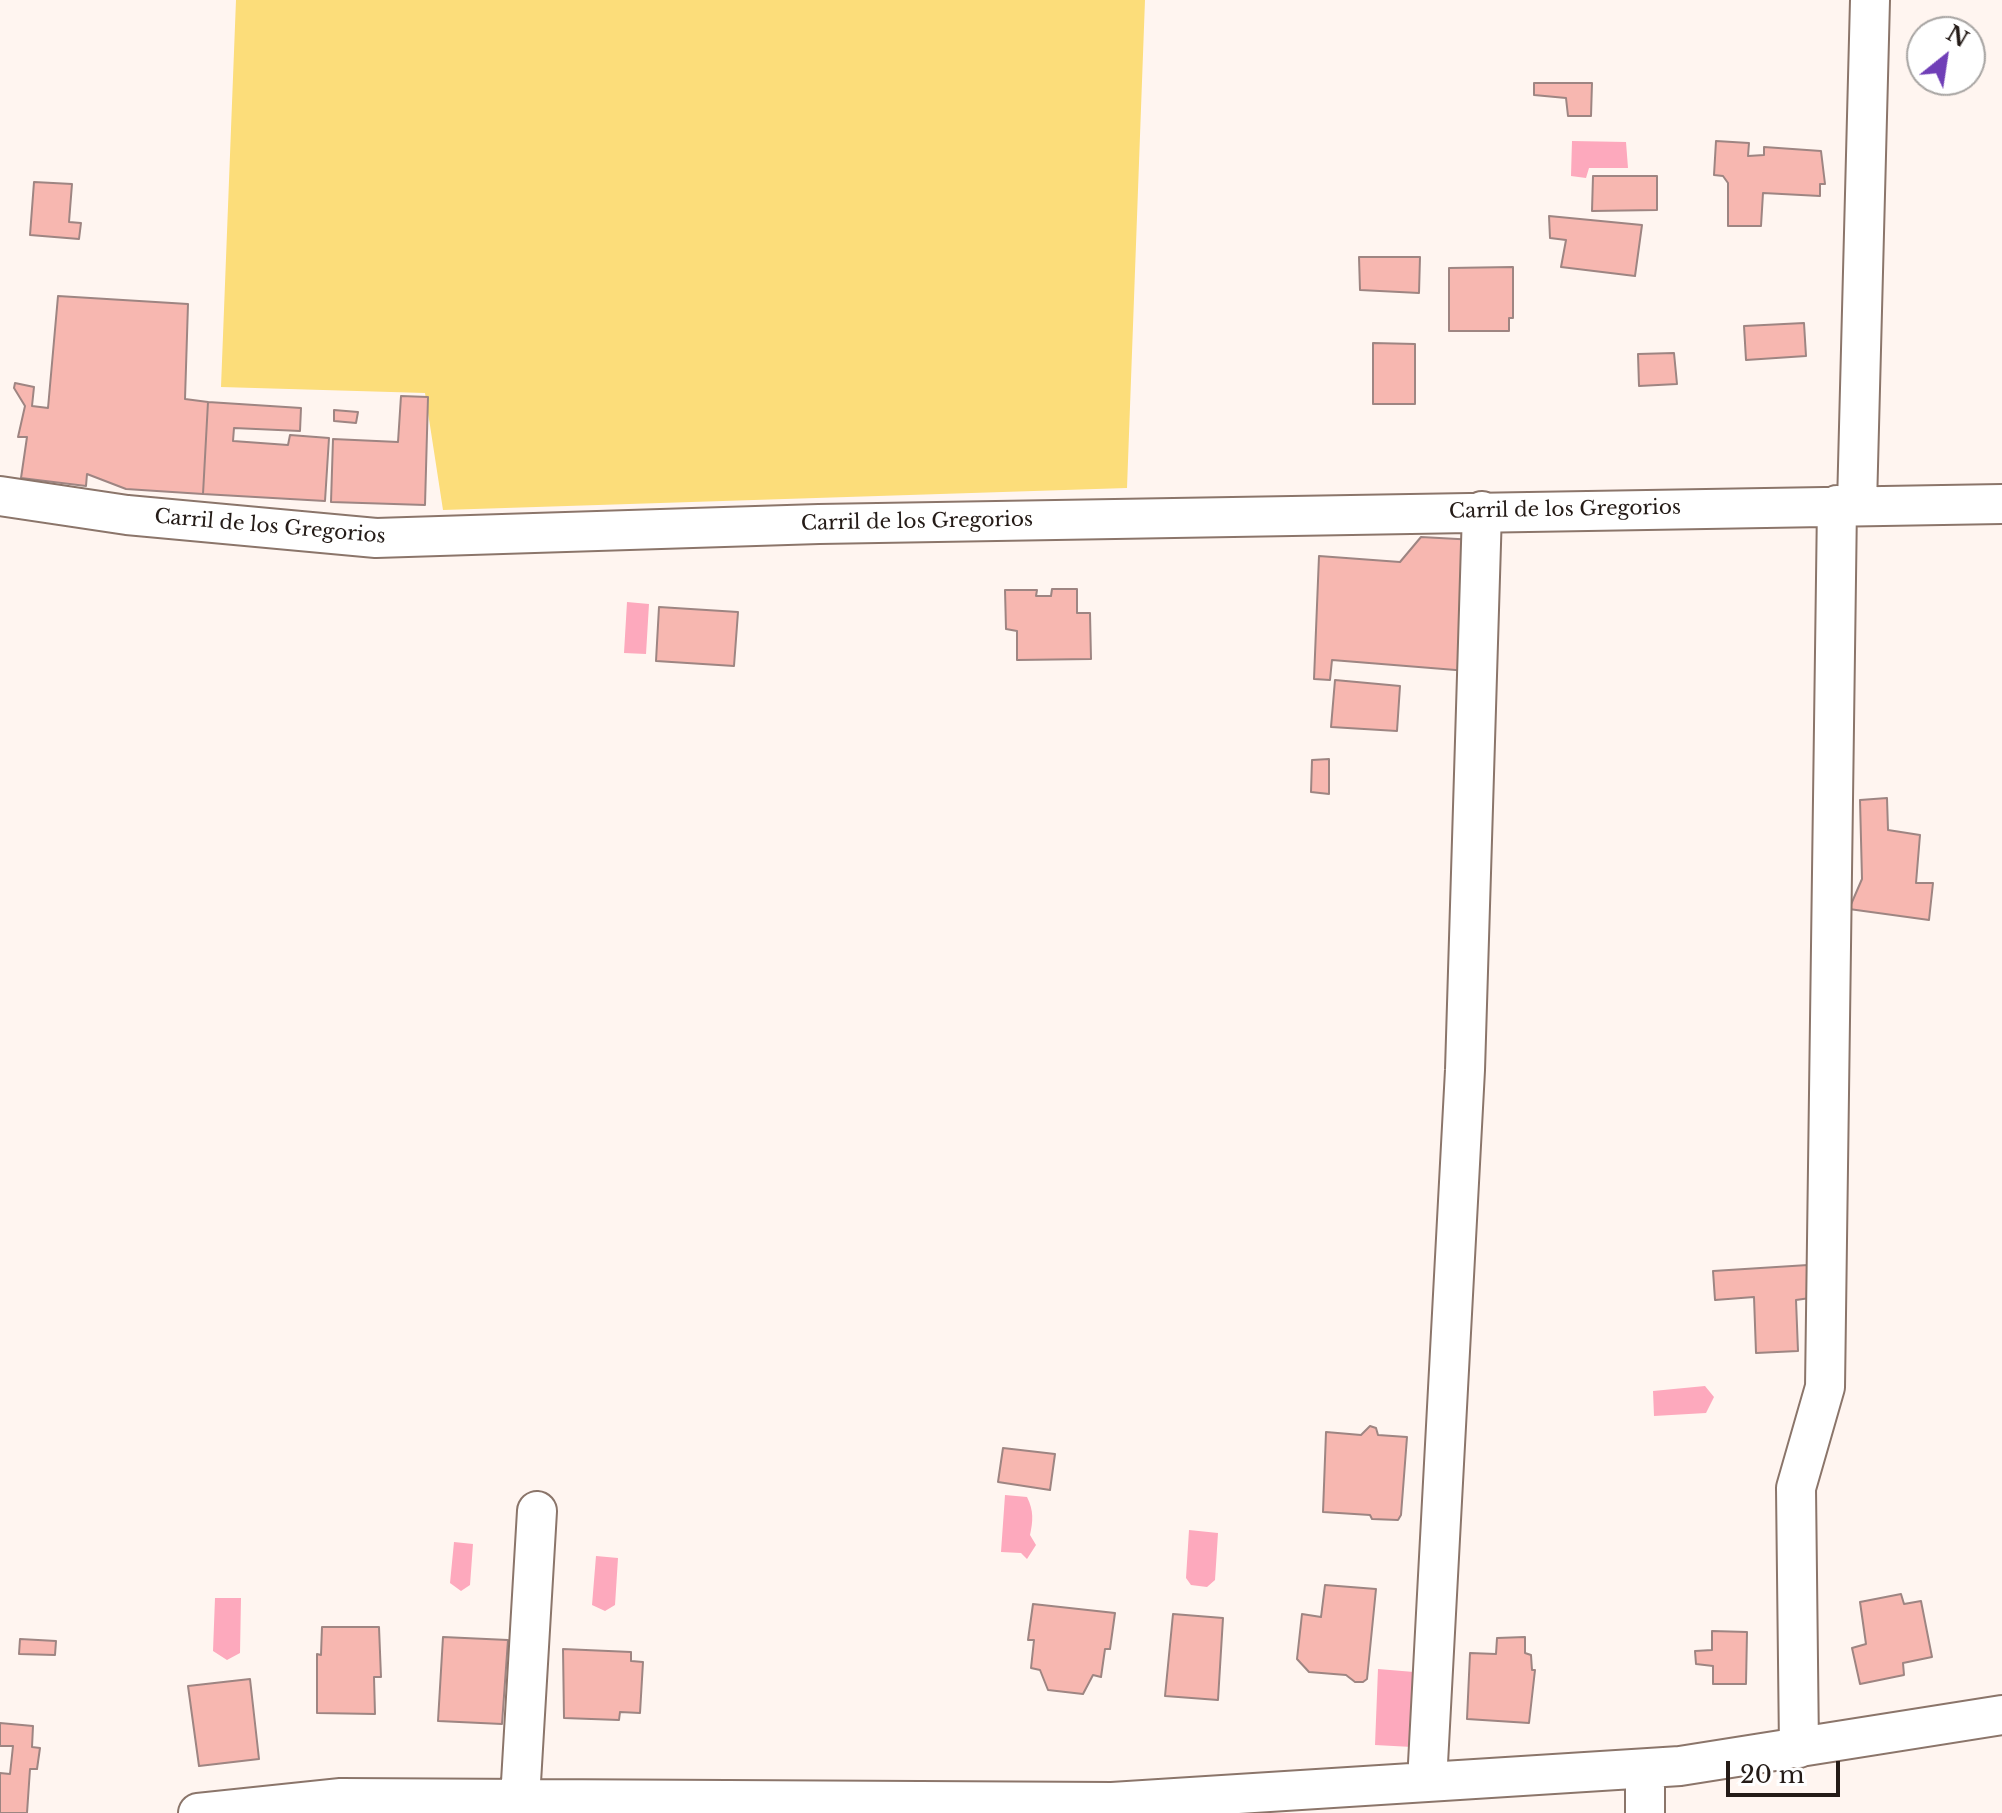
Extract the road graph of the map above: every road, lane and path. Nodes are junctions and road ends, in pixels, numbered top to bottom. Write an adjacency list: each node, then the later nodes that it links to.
1 (1870, 0): 4 (street)
2 (0, 496): 5 (street, Carril de los Gregorios)
3 (2002, 504): 4 (street, Carril de los Gregorios)
4 (1847, 505): 5 (street, Carril de los Gregorios); 8 (street)
5 (1482, 511): 10 (street)
6 (537, 1511): 11 (street)
7 (2002, 1715): 8 (street)
8 (1799, 1748): 9 (street)
9 (1645, 1769): 10 (street); 15 (street)
10 (1427, 1782): 13 (street)
11 (520, 1799): 12 (street); 13 (street)
12 (419, 1806): 14 (street)
13 (1063, 1807)
14 (198, 1813)
15 (1645, 1813)

